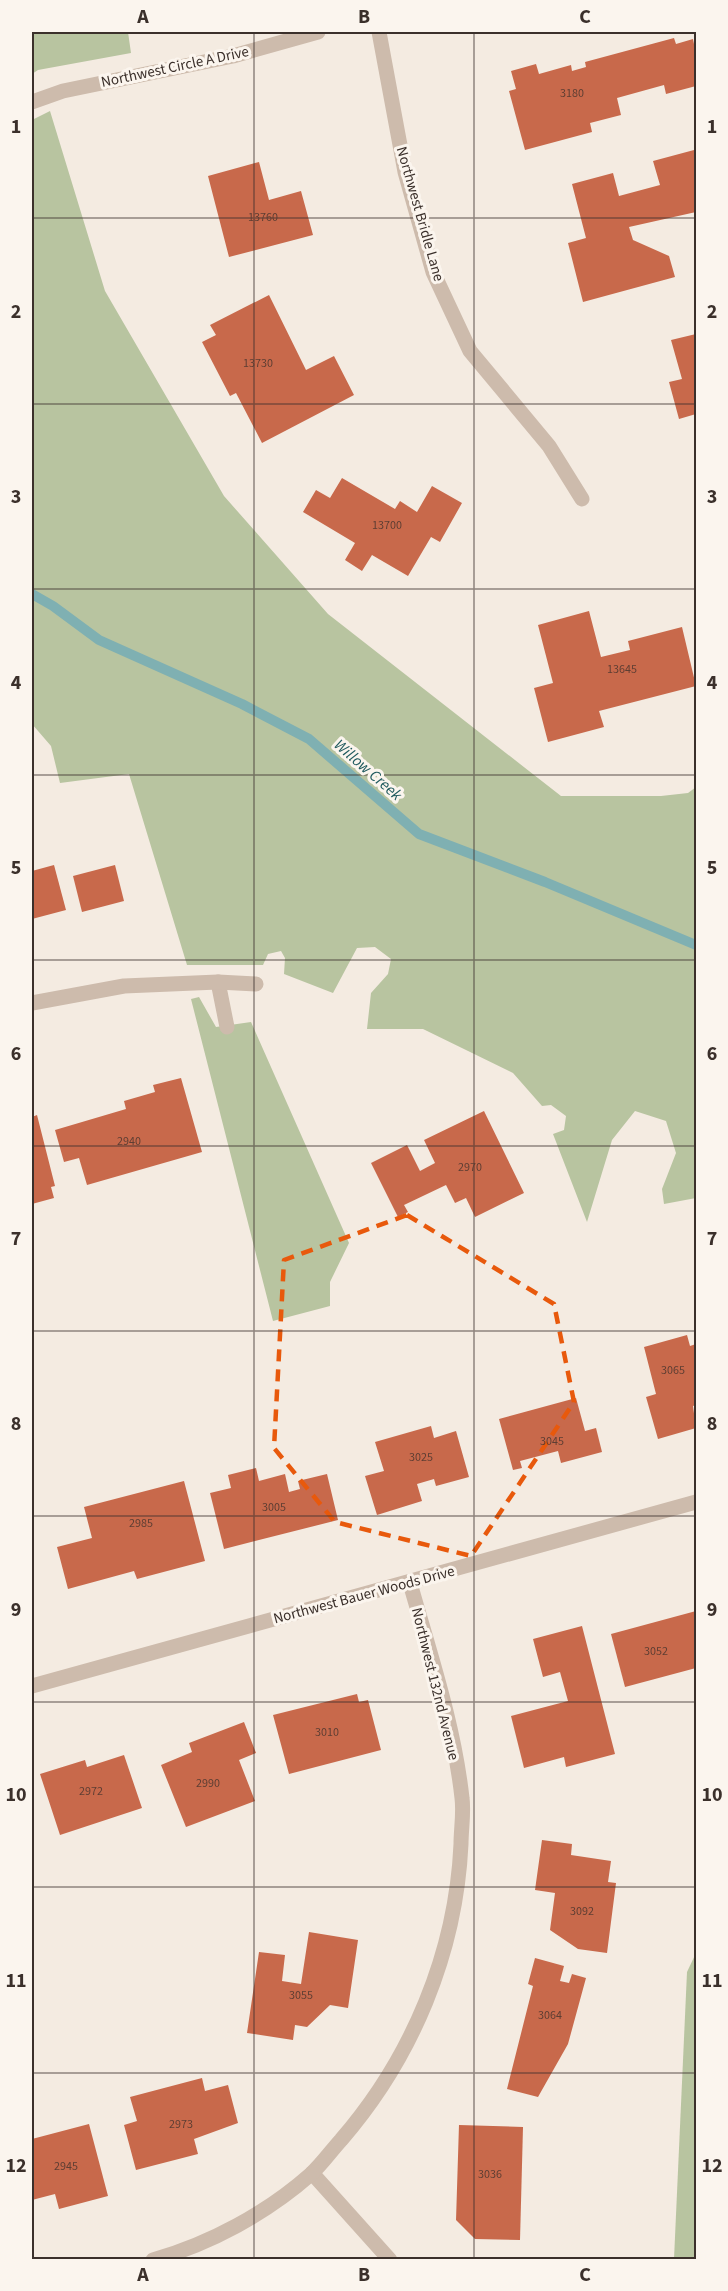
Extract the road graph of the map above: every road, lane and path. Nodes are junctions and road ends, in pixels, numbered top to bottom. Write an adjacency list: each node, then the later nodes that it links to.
1 (318, 32): 3 (street, Northwest Circle A Drive)
2 (378, 32): 4 (street, Northwest Bridle Lane)
3 (32, 102)
4 (582, 499)
5 (218, 982): 6 (street); 7 (street); 8 (street)
6 (256, 984)
7 (32, 1003)
8 (227, 1027)
9 (696, 1502): 10 (street, Northwest Bauer Woods Drive)
10 (410, 1583): 11 (street, Northwest Bauer Woods Drive); 12 (street, Northwest 132nd Avenue)
11 (32, 1686)
12 (312, 2173): 13 (street, Northwest 132nd Avenue); 14 (street)
13 (153, 2259)
14 (390, 2259)

